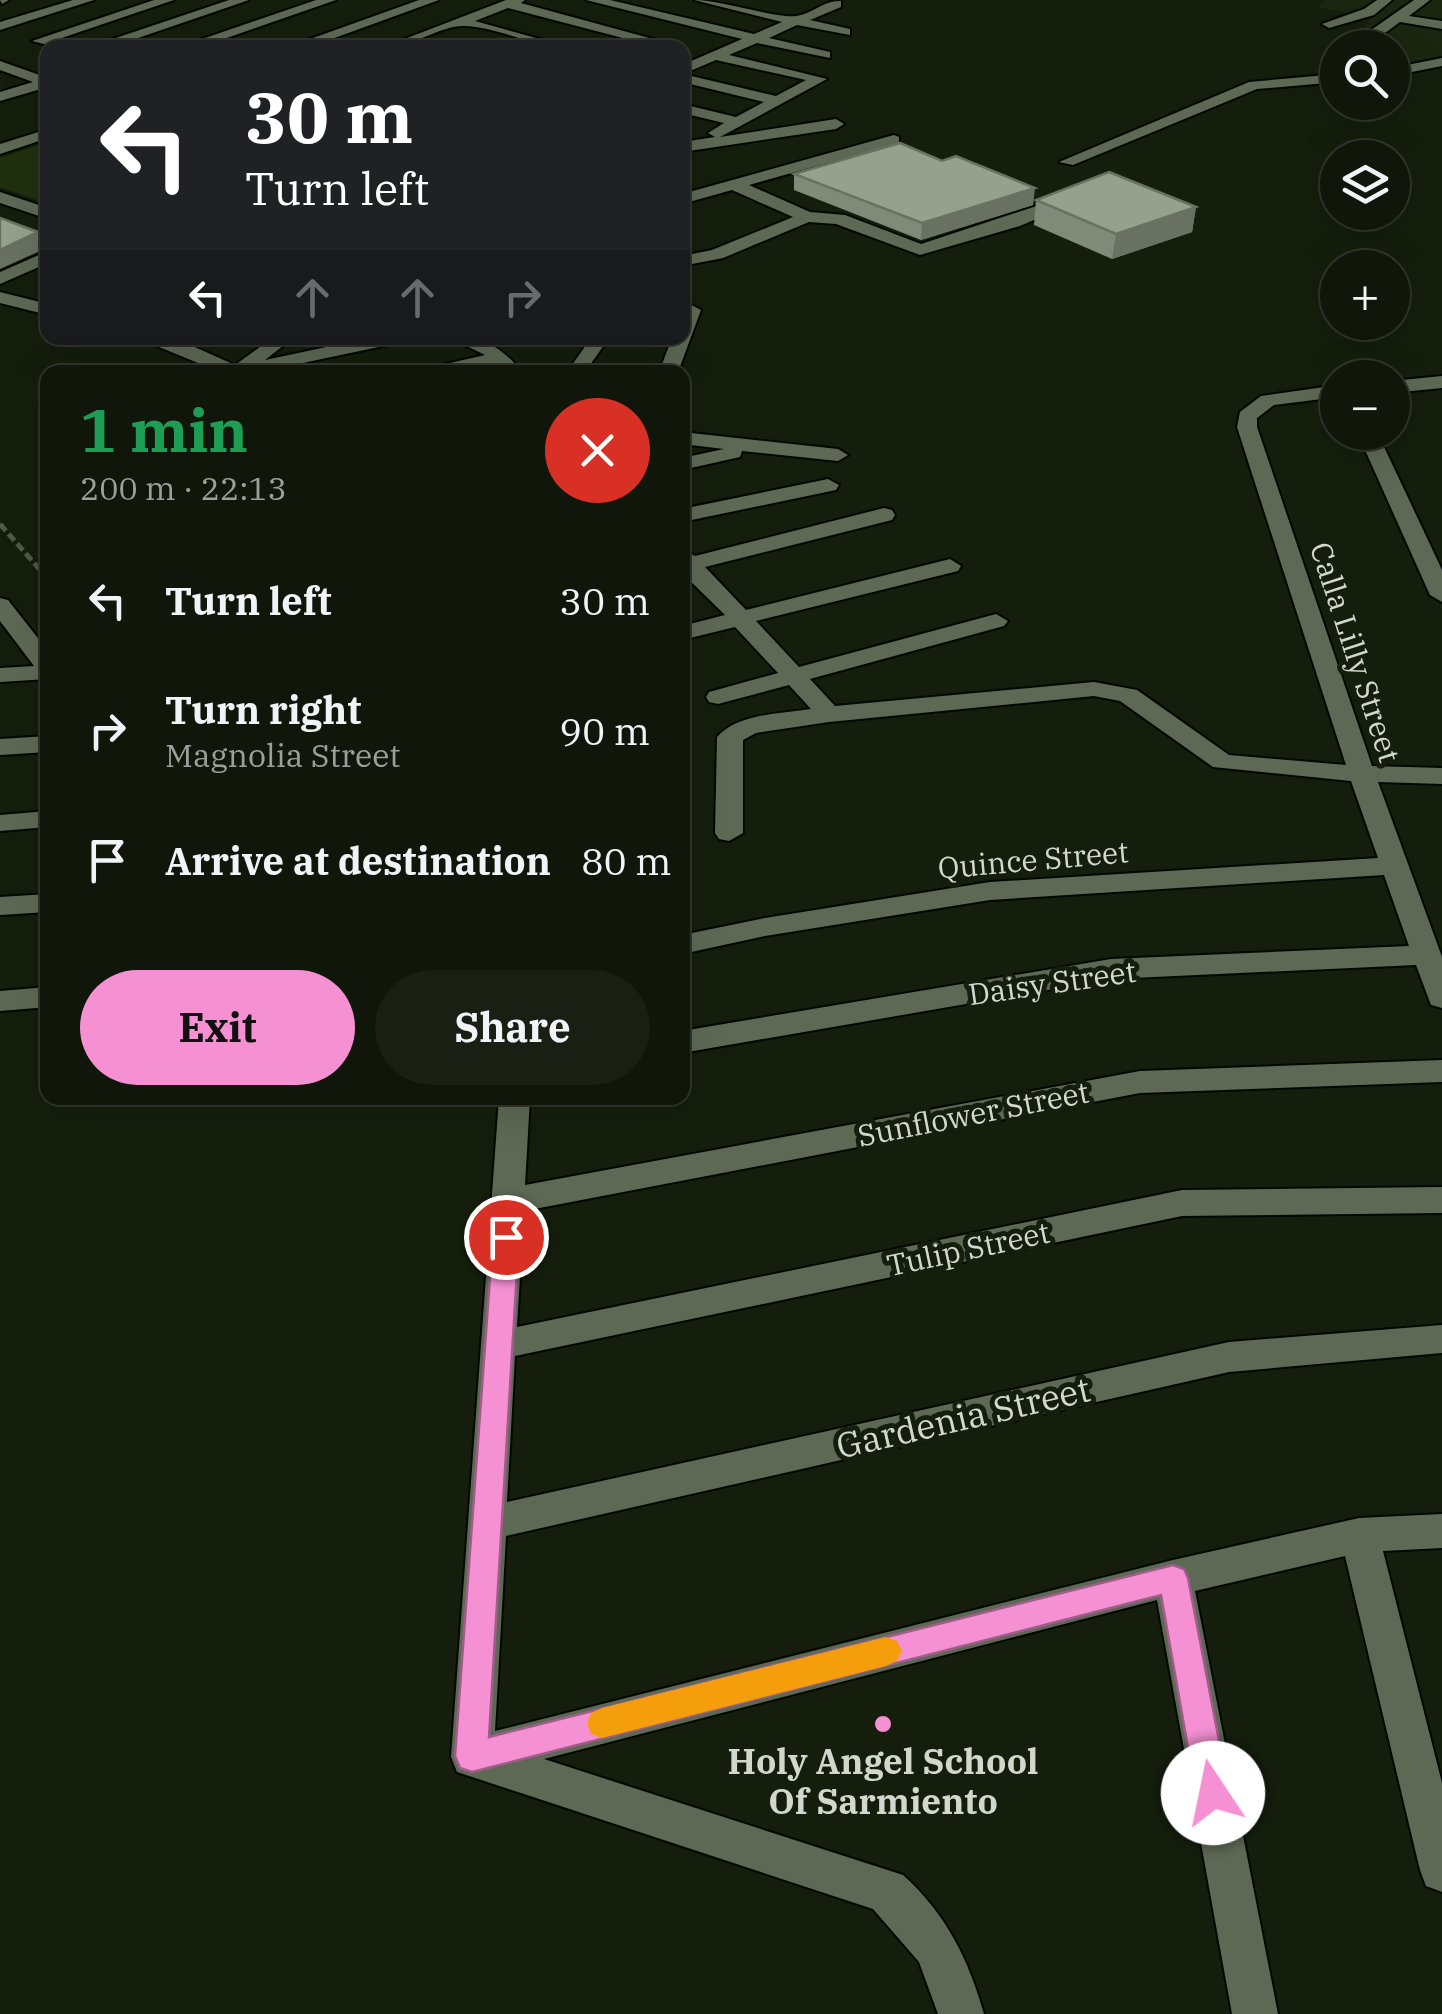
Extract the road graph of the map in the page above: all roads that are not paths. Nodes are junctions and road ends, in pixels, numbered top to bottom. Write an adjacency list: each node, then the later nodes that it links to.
1 (87, 0): 19 (street)
2 (168, 0): 24 (street)
3 (242, 0): 25 (street)
4 (329, 0): 26 (street)
5 (377, 0): 13 (street)
6 (432, 0): 13 (street)
7 (593, 0): 23 (street)
8 (700, 0): 16 (street)
9 (816, 0): 16 (street)
10 (1385, 0): 17 (street)
11 (1423, 0): 14 (street)
12 (513, 2): 15 (street); 31 (street)
13 (409, 8): 27 (street)
14 (1398, 18): 18 (street); 20 (street)
15 (461, 21): 22 (street); 28 (street)
16 (797, 21): 21 (street); 23 (street)
17 (1329, 24)
18 (1442, 25)
19 (0, 28): 32 (street)
20 (1381, 30)
21 (845, 32)
22 (512, 34): 29 (street); 30 (street)
23 (756, 39): 34 (street); 35 (street)
24 (45, 40)
25 (117, 40)
26 (208, 40)
27 (315, 40)
28 (410, 40)
29 (497, 40)
30 (535, 40)
31 (652, 40)
32 (39, 42)
33 (690, 50): 35 (street)
34 (826, 54)
35 (714, 56): 39 (street); 46 (street)
36 (1442, 62): 38 (street)
37 (5, 68): 41 (street)
38 (1410, 68)
39 (690, 70)
40 (690, 76): 45 (street)
41 (40, 79)
42 (1320, 80): 53 (street)
43 (40, 84): 44 (street)
44 (0, 96)
45 (779, 101): 46 (street); 48 (street)
46 (810, 102): 52 (street)
47 (690, 110): 48 (street)
48 (738, 122): 52 (street)
49 (40, 135): 51 (street)
50 (894, 140): 54 (street)
51 (0, 149)
52 (691, 152): 54 (street)
53 (1067, 162)
54 (738, 183): 57 (street); 59 (street)
55 (1085, 195): 59 (street)
56 (0, 197): 58 (street)
57 (690, 197)
58 (40, 211)
59 (807, 217): 60 (street)
60 (690, 259)
61 (40, 260): 62 (street)
62 (0, 279)
63 (0, 296): 64 (street)
64 (40, 306)
65 (184, 345): 70 (street)
66 (274, 345): 71 (street)
67 (360, 345): 72 (street)
68 (471, 345): 69 (street)
69 (500, 360): 73 (street)
70 (222, 365)
71 (245, 365)
72 (268, 365)
73 (473, 365)
74 (1442, 382): 75 (street)
75 (1410, 385)
76 (1320, 393): 101 (street, Calla Lilly Street)
77 (690, 439): 78 (street)
78 (762, 447): 80 (street); 81 (street)
79 (1375, 450): 88 (street)
80 (838, 456)
81 (690, 462)
82 (828, 485): 83 (street)
83 (690, 514)
84 (884, 515): 85 (street)
85 (690, 561)
86 (950, 566): 90 (street)
87 (690, 567): 90 (street)
88 (1442, 595)
89 (2, 610): 93 (street)
90 (741, 620): 92 (street); 96 (street)
91 (996, 621): 96 (street)
92 (690, 631)
93 (40, 660)
94 (40, 671): 95 (street)
95 (0, 675)
96 (794, 676): 97 (street); 98 (street)
97 (718, 697)
98 (829, 714): 101 (street); 105 (street)
99 (40, 744): 100 (street)
100 (0, 747)
101 (1362, 774): 102 (street); 106 (street, Calla Lilly Street)
102 (1442, 776)
103 (40, 820): 104 (street)
104 (0, 822)
105 (729, 833)
106 (1394, 866): 109 (street, Quince Street); 110 (street, Calla Lilly Street)
107 (40, 904): 108 (street)
108 (0, 906)
109 (690, 944)
110 (1426, 955): 112 (street, Calla Lilly Street); 114 (street, Daisy Street)
111 (40, 998): 113 (street)
112 (1442, 998)
113 (0, 1002)
114 (690, 1041)
115 (1442, 1070): 118 (street, Sunflower Street)
116 (514, 1105): 118 (street)
117 (1442, 1200): 120 (street, Tulip Street)
118 (508, 1201): 120 (street)
119 (1442, 1339): 121 (street, Gardenia Street)
120 (500, 1345): 121 (street)
121 (488, 1523): 125 (street)
122 (1442, 1531): 123 (street)
123 (1359, 1536): 124 (street); 126 (street)
124 (1173, 1578): 125 (street); 128 (street)
125 (472, 1756): 127 (street)
126 (1442, 1870)
127 (961, 2014)
128 (1254, 2014)

